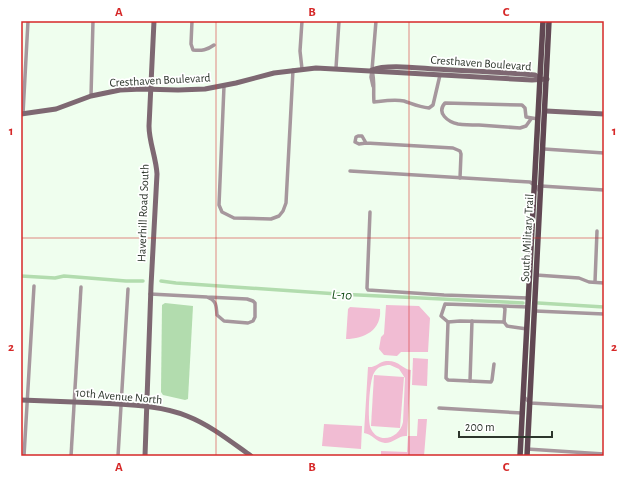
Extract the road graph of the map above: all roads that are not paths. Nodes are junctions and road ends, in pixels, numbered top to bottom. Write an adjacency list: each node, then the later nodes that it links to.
1 (28, 21): 22 (street)
2 (94, 21): 20 (street)
3 (154, 21): 19 (street, Haverhill Road South)
4 (192, 21): 10 (street)
5 (301, 21): 12 (street)
6 (339, 21): 11 (street)
7 (376, 21): 14 (street)
8 (543, 21): 16 (main road, South Military Trail)
9 (550, 21): 17 (main road, South Military Trail)
10 (214, 45)
11 (336, 68): 12 (street, Cresthaven Boulevard); 14 (street, Cresthaven Boulevard)
12 (302, 69): 13 (street, Cresthaven Boulevard)
13 (293, 70): 18 (street, Cresthaven Boulevard); 18 (street)
14 (372, 70): 15 (street, Cresthaven Boulevard); 15 (street); 16 (street, Cresthaven Boulevard)
15 (438, 75): 16 (street, Cresthaven Boulevard)
16 (540, 79): 17 (street, Cresthaven Boulevard); 25 (main road, South Military Trail)
17 (547, 79): 21 (main road, South Military Trail)
18 (224, 86): 19 (street, Cresthaven Boulevard)
19 (150, 89): 20 (street, Cresthaven Boulevard); 45 (street, Haverhill Road South)
20 (91, 96): 22 (street, Cresthaven Boulevard)
21 (546, 111): 23 (street); 27 (main road, South Military Trail)
22 (22, 114)
23 (604, 114)
24 (531, 119): 24 (street); 25 (street)
25 (538, 119): 29 (main road, South Military Trail)
26 (366, 143): 32 (street)
27 (544, 149): 28 (street); 31 (main road, South Military Trail)
28 (604, 153)
29 (535, 168): 31 (main road); 33 (main road, South Military Trail)
30 (350, 171): 32 (street)
31 (542, 175): 33 (main road, South Military Trail)
32 (460, 178): 33 (street)
33 (539, 188): 34 (street); 37 (main road, South Military Trail); 38 (main road, South Military Trail)
34 (604, 190)
35 (370, 212): 47 (street)
36 (597, 231): 39 (street)
37 (530, 266): 38 (street); 40 (main road, South Military Trail)
38 (537, 275): 39 (street); 50 (main road, South Military Trail)
39 (595, 282): 41 (street)
40 (529, 283): 47 (main road, South Military Trail); 55 (main road)
41 (604, 283)
42 (34, 286): 61 (street)
43 (81, 287): 62 (street)
44 (128, 289): 64 (street)
45 (150, 294): 46 (street); 65 (street, Haverhill Road South)
46 (207, 297): 46 (street)
47 (528, 298): 49 (main road, South Military Trail)
48 (504, 307): 49 (street); 53 (street); 54 (street)
49 (528, 307): 56 (main road, South Military Trail)
50 (535, 311): 51 (street); 55 (main road, South Military Trail)
51 (604, 314)
52 (472, 321): 53 (street); 54 (street); 58 (street)
53 (448, 322): 58 (street)
54 (504, 322): 56 (street)
55 (534, 324): 63 (main road, South Military Trail)
56 (527, 329): 59 (main road, South Military Trail)
57 (494, 364): 58 (street)
58 (470, 381)
59 (523, 395): 63 (street); 68 (main road, South Military Trail)
60 (21, 400): 61 (street, 10th Avenue North)
61 (27, 400): 62 (street, 10th Avenue North); 71 (street)
62 (74, 402): 64 (street, 10th Avenue North); 72 (street)
63 (530, 403): 66 (street); 69 (main road, South Military Trail)
64 (121, 404): 65 (street, 10th Avenue North); 73 (street)
65 (148, 406): 74 (street, Haverhill Road South); 75 (street, 10th Avenue North)
66 (604, 407)
67 (439, 408): 68 (street)
68 (522, 412): 76 (main road, South Military Trail)
69 (528, 449): 70 (street); 77 (main road, South Military Trail)
70 (604, 454)
71 (24, 456)
72 (72, 456)
73 (118, 456)
74 (145, 456)
75 (251, 456)
76 (520, 456)
77 (527, 456)

